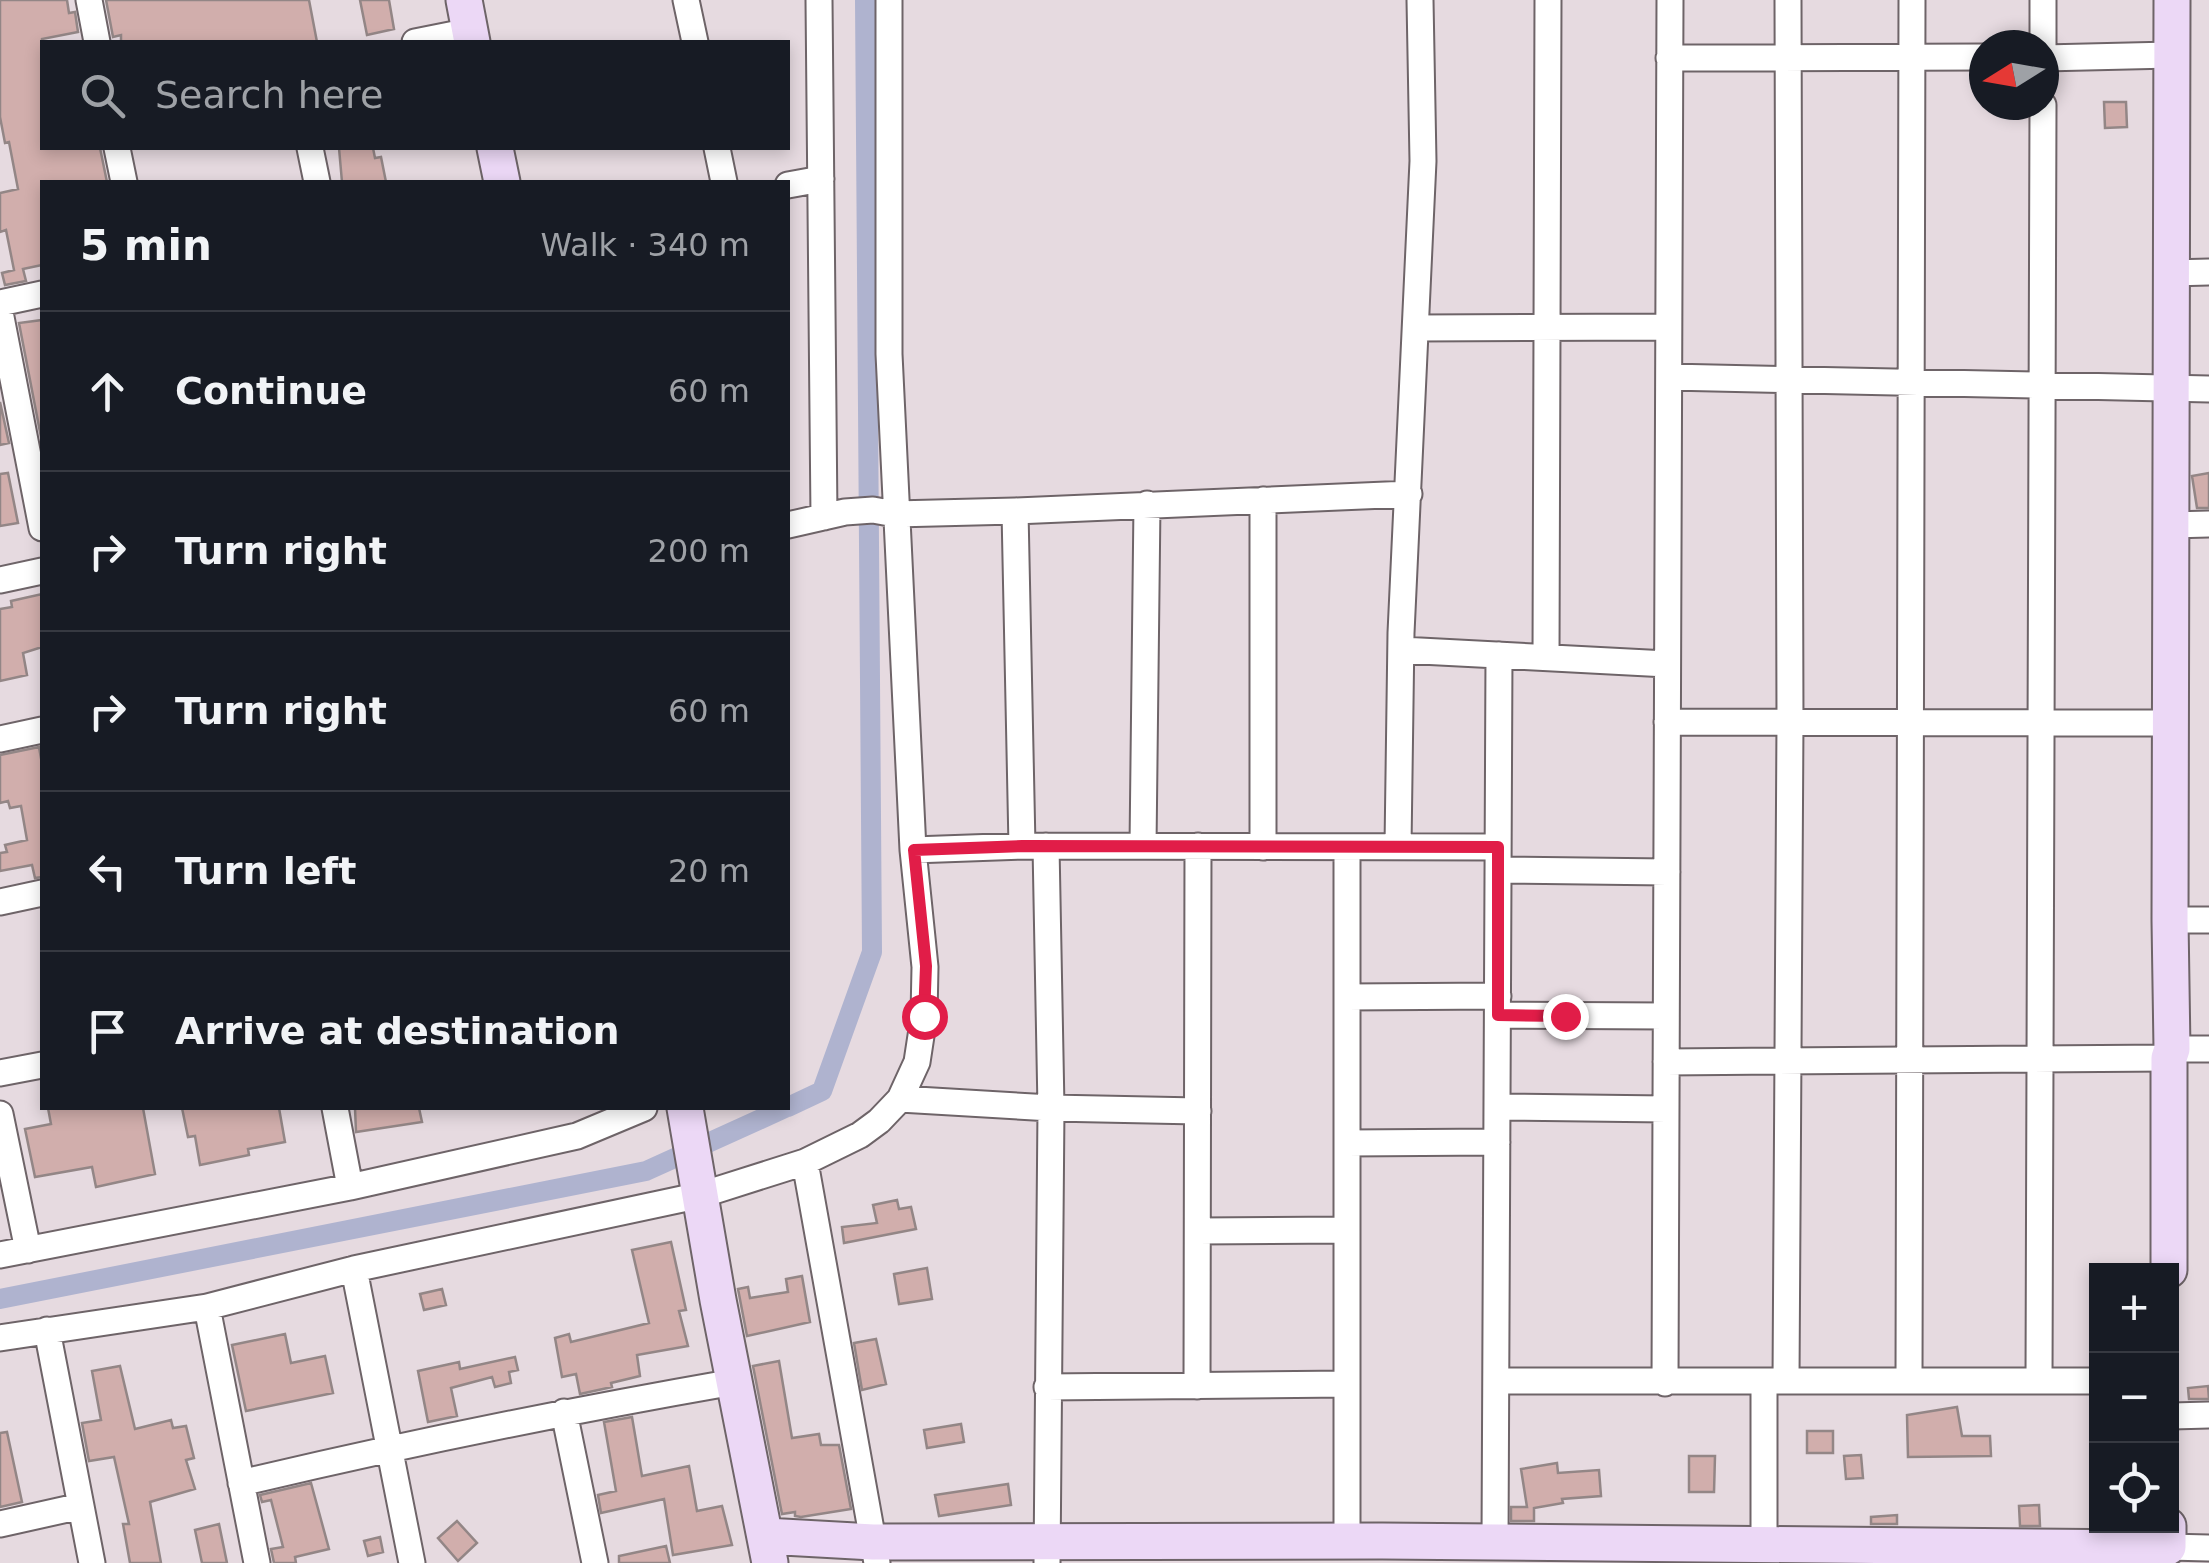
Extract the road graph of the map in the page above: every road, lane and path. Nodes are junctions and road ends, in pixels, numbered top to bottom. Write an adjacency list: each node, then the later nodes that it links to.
1 (89, 0): 14 (street)
2 (686, 0): 16 (street)
3 (819, 0): 28 (street)
4 (889, 0): 54 (street)
5 (1420, 0): 41 (street)
6 (1548, 0): 39 (street)
7 (1670, 0): 21 (street)
8 (1788, 0): 18 (street)
9 (1912, 0): 19 (street)
10 (2043, 0): 13 (street)
11 (2172, 0): 17 (street)
12 (469, 25): 15 (street)
13 (2043, 30)
14 (97, 40)
15 (421, 40)
16 (695, 40)
17 (2172, 55): 22 (street); 35 (street)
18 (1786, 56): 19 (street); 21 (street); 43 (street)
19 (1912, 56): 20 (street); 44 (street)
20 (1969, 57)
21 (1669, 58): 40 (street)
22 (2059, 58)
23 (2043, 120): 45 (street)
24 (117, 150): 29 (street)
25 (310, 150): 30 (street)
26 (494, 150): 31 (street)
27 (717, 150): 32 (street)
28 (821, 179): 33 (street); 55 (street)
29 (124, 180)
30 (316, 180)
31 (502, 180)
32 (724, 180)
33 (790, 185)
34 (2209, 272): 35 (street)
35 (2171, 273): 46 (street)
36 (40, 294): 37 (street)
37 (0, 303)
38 (0, 312): 48 (street)
39 (1547, 326): 40 (street); 41 (street); 63 (street)
40 (1668, 327): 42 (street)
41 (1418, 328): 49 (street)
42 (1669, 377): 43 (street); 64 (street)
43 (1788, 380): 44 (street); 66 (street)
44 (1911, 382): 45 (street); 67 (street)
45 (2043, 385): 46 (street); 69 (street)
46 (2171, 388): 47 (street); 58 (street)
47 (2209, 389)
48 (36, 461): 52 (street)
49 (1410, 494): 50 (street); 61 (street)
50 (1263, 500): 51 (street); 75 (street)
51 (1147, 504): 53 (street); 73 (street)
52 (40, 506)
53 (1015, 511): 54 (street); 72 (street)
54 (884, 512): 55 (street); 78 (street)
55 (834, 515): 57 (street)
56 (2209, 524): 58 (street)
57 (790, 525)
58 (2171, 525): 68 (street)
59 (40, 571): 60 (street)
60 (0, 580)
61 (1401, 650): 62 (street); 76 (street)
62 (1499, 655): 63 (street); 79 (street)
63 (1546, 657): 64 (street)
64 (1667, 664): 65 (street)
65 (1667, 722): 66 (street); 80 (street)
66 (1790, 722): 67 (street); 92 (street)
67 (1910, 722): 69 (street); 90 (street)
68 (2170, 723): 69 (street); 83 (street)
69 (2041, 724): 91 (street)
70 (40, 730): 71 (street)
71 (0, 739)
72 (1034, 846): 73 (street); 78 (street); 98 (street)
73 (1144, 846): 74 (street)
74 (1198, 846): 75 (street); 102 (street)
75 (1263, 846): 77 (street)
76 (1398, 846): 77 (street); 79 (street)
77 (1347, 847): 85 (street)
78 (914, 850): 96 (street)
79 (1498, 859): 80 (street); 86 (street)
80 (1666, 872): 87 (street)
81 (40, 894): 82 (street)
82 (0, 902)
83 (2170, 920): 84 (street); 89 (street)
84 (2209, 920)
85 (1347, 997): 86 (street); 106 (street)
86 (1498, 1006): 87 (street); 97 (street)
87 (1666, 1016): 93 (street)
88 (2209, 1049): 89 (street)
89 (2171, 1053): 91 (street); 114 (street)
90 (1909, 1058): 91 (street); 92 (street); 119 (street)
91 (2039, 1059): 123 (street)
92 (1786, 1060): 93 (street); 122 (street)
93 (1666, 1062): 101 (street)
94 (40, 1065): 95 (street)
95 (0, 1073)
96 (900, 1099): 98 (street); 107 (street)
97 (1498, 1107): 101 (street); 105 (street)
98 (1051, 1108): 102 (street); 128 (street)
99 (335, 1110): 109 (street)
100 (639, 1110): 109 (street)
101 (1666, 1110): 125 (street)
102 (1198, 1111): 111 (street)
103 (0, 1114): 112 (street)
104 (688, 1120): 108 (street)
105 (1497, 1142): 106 (street); 121 (street)
106 (1347, 1143): 110 (street)
107 (805, 1162): 108 (street); 142 (street)
108 (699, 1181): 115 (street); 124 (street)
109 (350, 1187): 112 (street)
110 (1347, 1230): 111 (street); 126 (street)
111 (1198, 1231): 127 (street)
112 (28, 1250): 113 (street)
113 (0, 1255)
114 (2169, 1263)
115 (354, 1269): 116 (street); 132 (street)
116 (207, 1308): 117 (street); 133 (street)
117 (47, 1330): 118 (street); 134 (street)
118 (0, 1338)
119 (1909, 1380): 122 (street); 123 (street)
120 (2089, 1380): 123 (street)
121 (1496, 1381): 125 (street); 137 (street)
122 (1775, 1381): 125 (street); 138 (street)
123 (2038, 1381)
124 (734, 1382): 129 (street); 141 (street)
125 (1665, 1383)
126 (1347, 1384): 127 (street); 136 (street)
127 (1197, 1386): 128 (street)
128 (1046, 1387): 143 (street)
129 (564, 1412): 132 (street); 153 (street)
130 (2209, 1415): 131 (street)
131 (2179, 1416)
132 (390, 1448): 133 (street); 152 (street)
133 (241, 1484): 151 (street)
134 (81, 1506): 135 (street); 150 (street)
135 (0, 1524)
136 (1347, 1542): 145 (street); 146 (street)
137 (1495, 1544): 146 (street); 147 (street)
138 (1764, 1546): 147 (street); 148 (street)
139 (2159, 1546): 140 (street); 149 (street)
140 (2209, 1548)
141 (768, 1549): 142 (street)
142 (875, 1552): 143 (street)
143 (1047, 1552): 144 (street)
144 (1134, 1552): 145 (street)
145 (1259, 1552)
146 (1382, 1552)
147 (1707, 1554)
148 (1828, 1555): 149 (street)
149 (1944, 1556)
150 (92, 1563)
151 (257, 1563)
152 (412, 1563)
153 (595, 1563)

